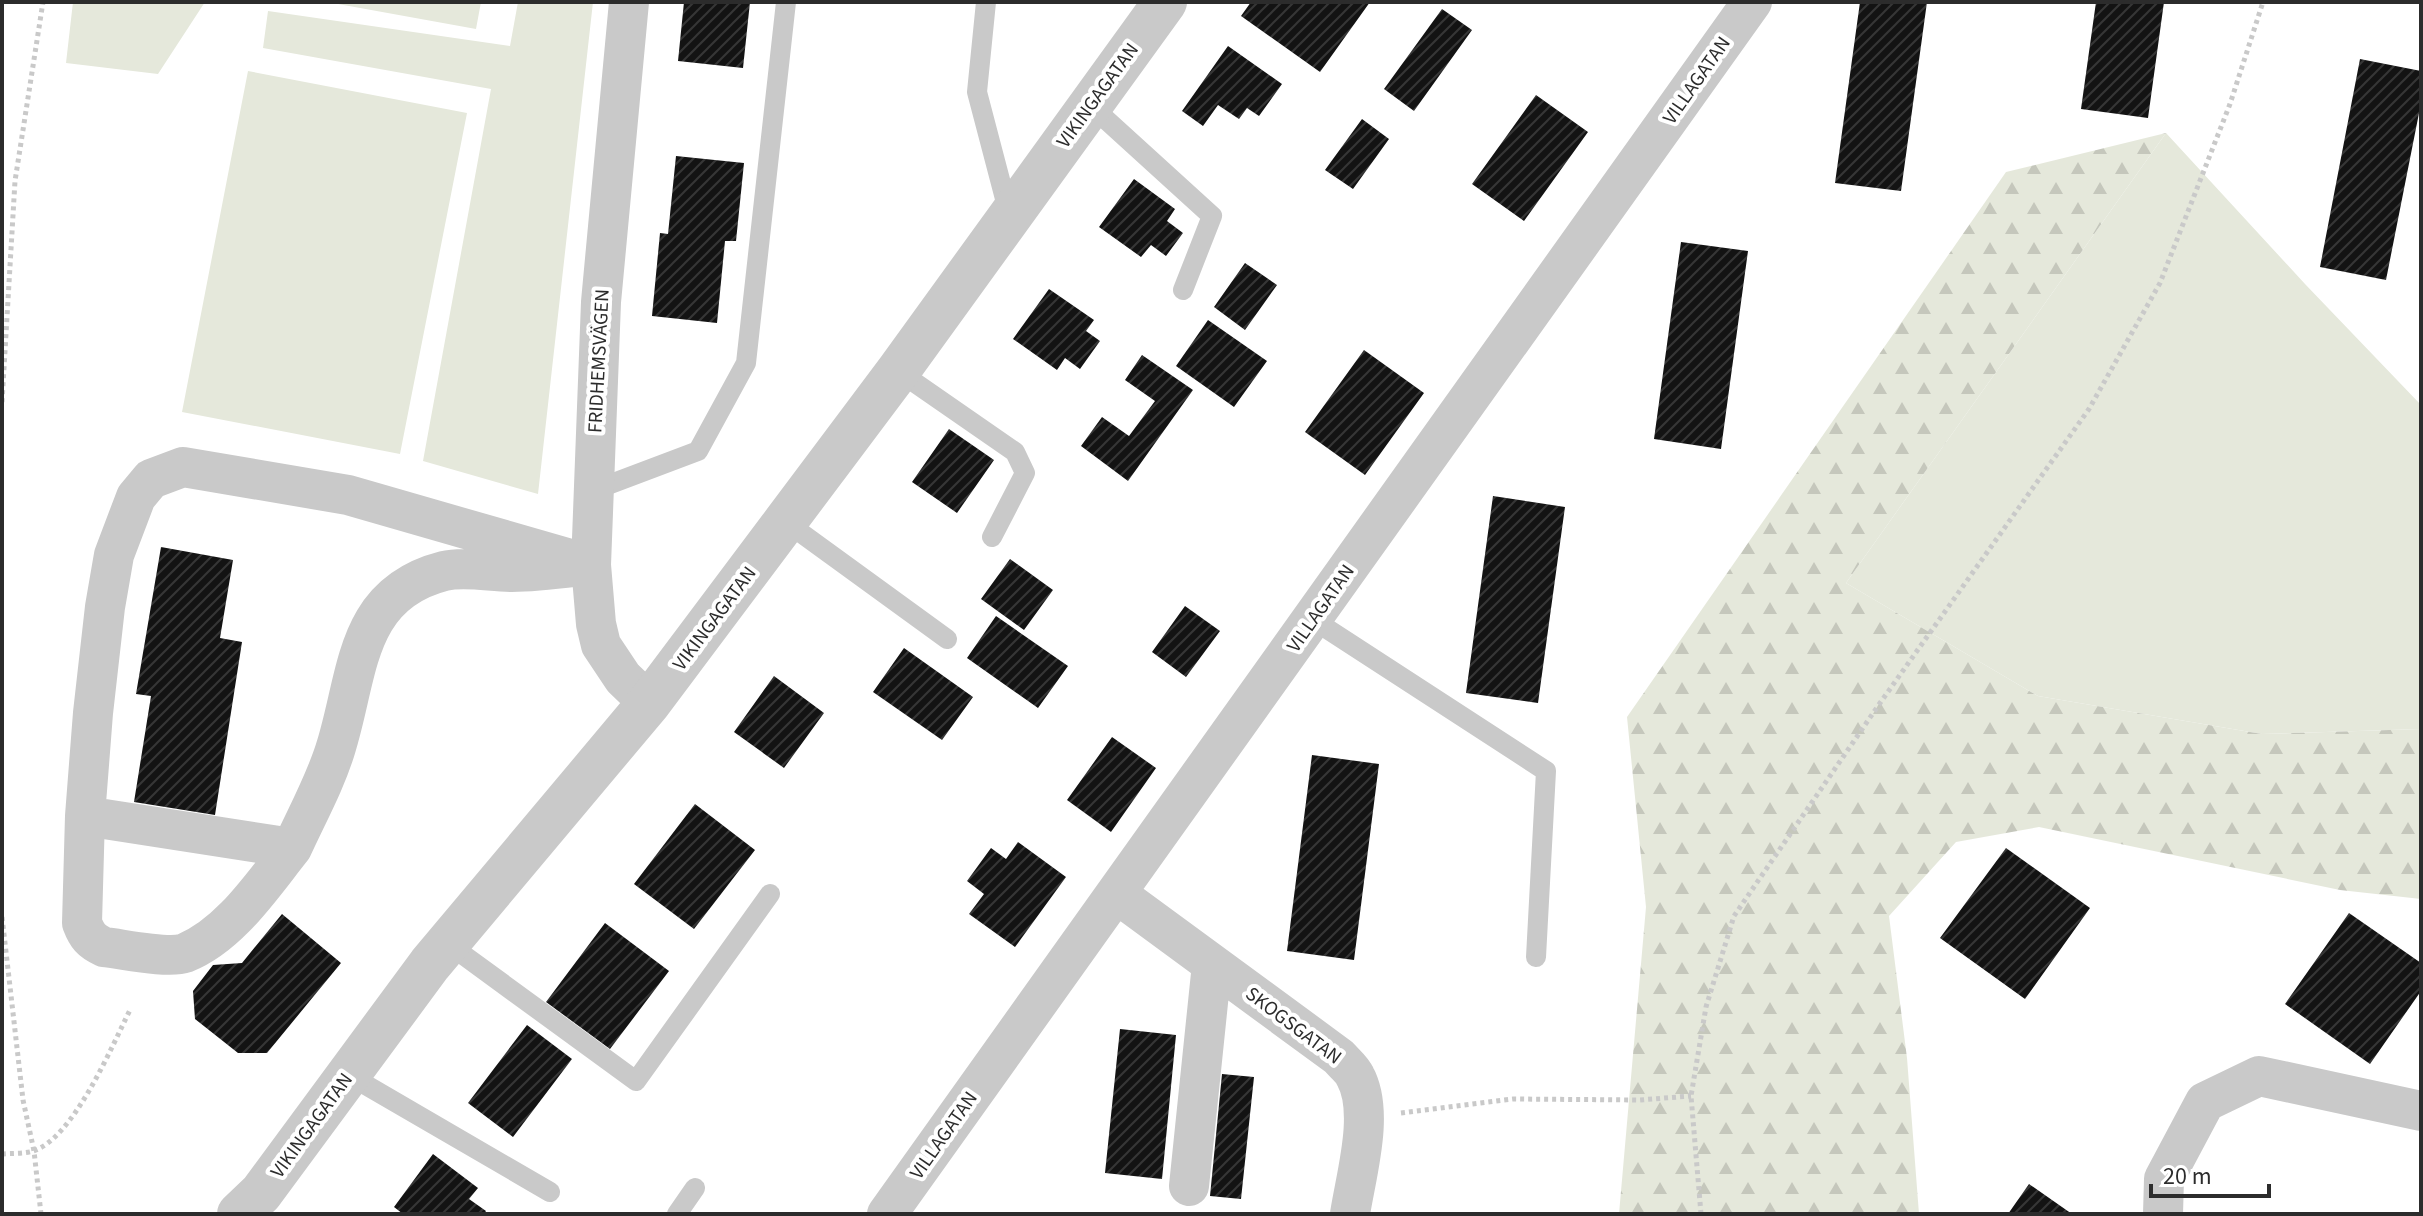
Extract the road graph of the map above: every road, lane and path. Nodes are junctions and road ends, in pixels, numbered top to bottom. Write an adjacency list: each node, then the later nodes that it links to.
1 (43, 2): 12 (path)
2 (629, 2): 13 (street, FRIDHEMSVÄGEN)
3 (786, 2): 13 (lane)
4 (986, 2): 9 (lane)
5 (1165, 2): 8 (street, VIKINGAGATAN)
6 (1752, 2): 17 (street, VILLAGATAN)
7 (2263, 2): 30 (path)
8 (1090, 105): 9 (street, VIKINGAGATAN); 10 (lane)
9 (1010, 218): 11 (street, VIKINGAGATAN)
10 (1183, 290)
11 (898, 371): 14 (street, VIKINGAGATAN); 15 (lane)
12 (2, 402)
13 (592, 491): 16 (street, FRIDHEMSVÄGEN)
14 (786, 522): 18 (lane); 19 (street, VIKINGAGATAN)
15 (992, 537)
16 (591, 565): 19 (street, FRIDHEMSVÄGEN); 20 (street); 21 (street)
17 (1312, 619): 23 (street, VILLAGATAN); 26 (lane)
18 (947, 639)
19 (649, 703): 25 (street, VIKINGAGATAN)
20 (85, 816): 21 (street); 21 (street)
21 (292, 848)
22 (770, 894): 25 (lane)
23 (1117, 894): 27 (street, SKOGSGATAN); 41 (street, VILLAGATAN)
24 (2, 917): 33 (path)
25 (447, 943): 29 (street, VIKINGAGATAN)
26 (1536, 957)
27 (1212, 964): 32 (street, SKOGSGATAN); 35 (street)
28 (130, 1010): 33 (path)
29 (347, 1074): 37 (lane); 39 (street, VIKINGAGATAN)
30 (1691, 1096): 32 (path); 43 (path)
31 (2421, 1111): 44 (street)
32 (1364, 1118): 42 (street, SKOGSGATAN)
33 (34, 1151): 34 (path); 38 (path)
34 (2, 1154)
35 (1189, 1186)
36 (695, 1188): 40 (lane)
37 (550, 1192)
38 (41, 1214)
39 (239, 1214)
40 (677, 1214)
41 (887, 1214)
42 (1350, 1214)
43 (1701, 1214)
44 (2163, 1214)

